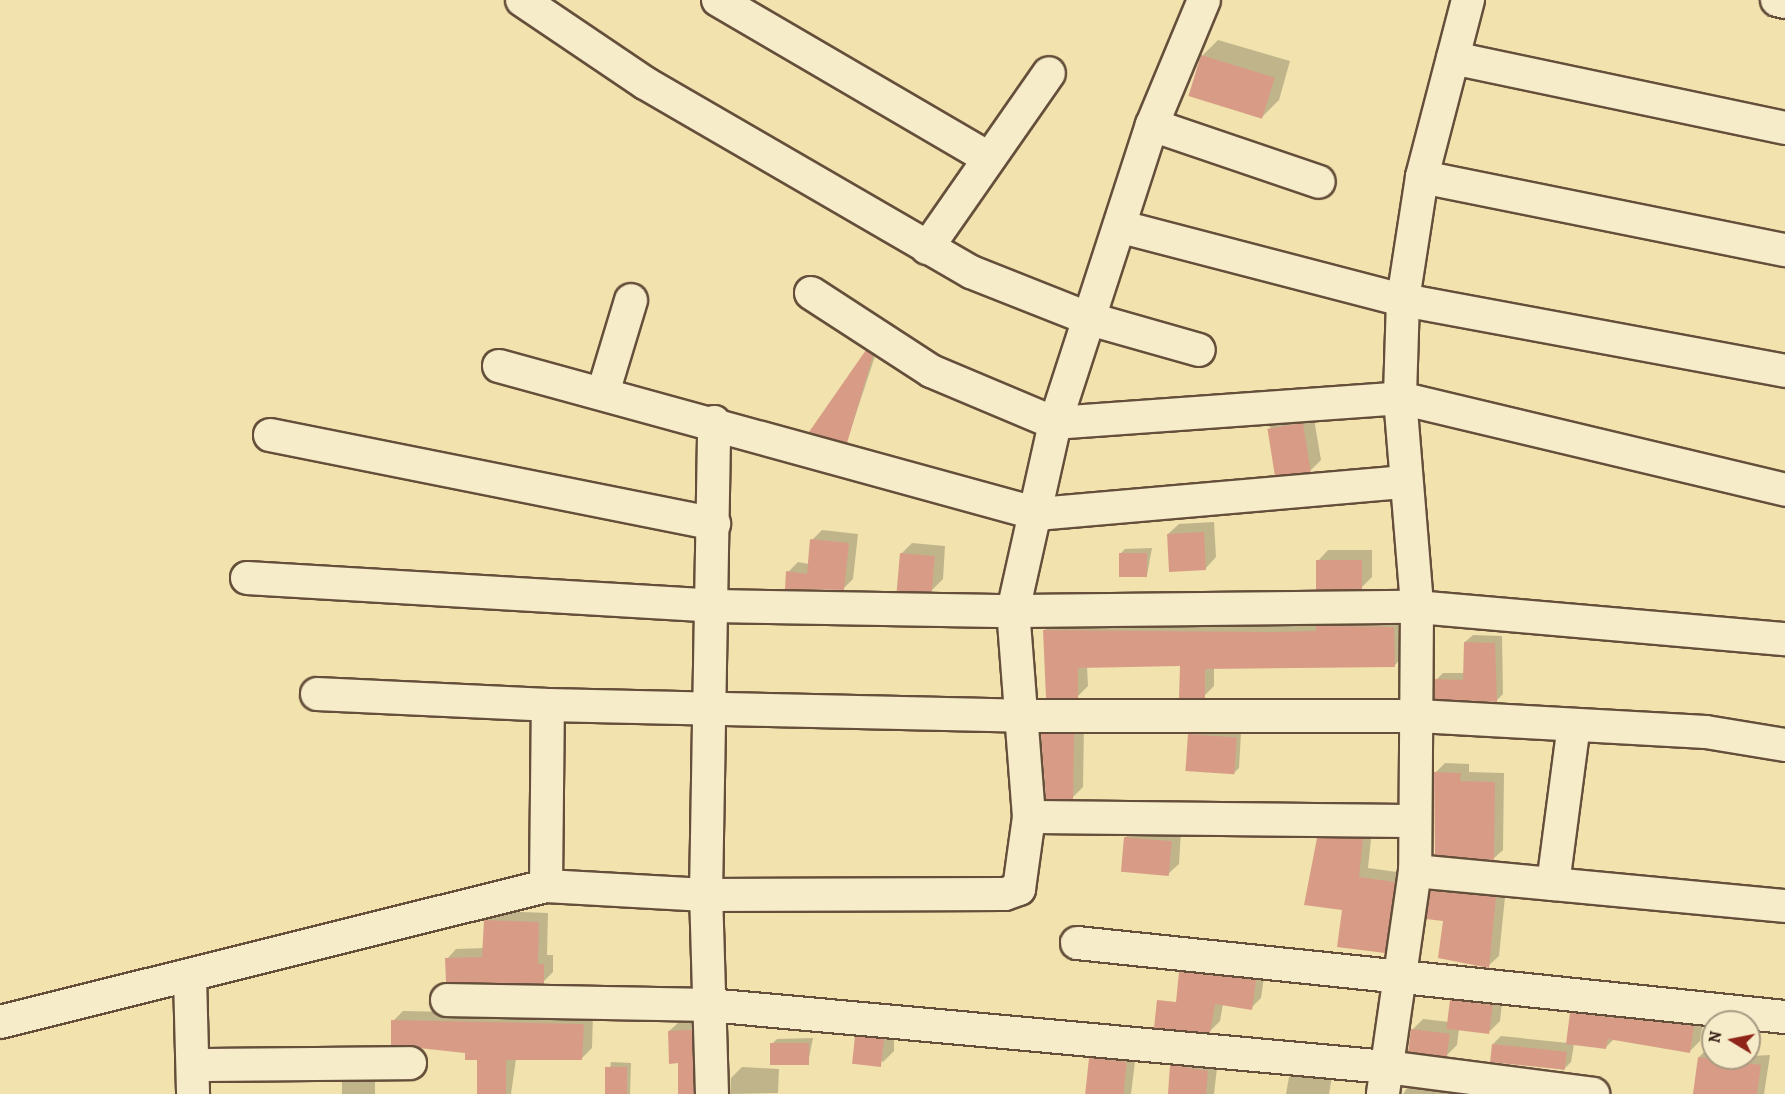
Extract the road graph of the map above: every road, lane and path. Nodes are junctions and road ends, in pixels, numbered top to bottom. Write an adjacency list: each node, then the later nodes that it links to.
1 (522, 0): 15 (street)
2 (718, 0): 11 (street)
3 (1204, 0): 9 (street)
4 (1468, 0): 7 (street)
5 (1777, 0): 6 (street)
6 (1785, 2)
7 (1453, 58): 10 (street); 12 (street)
8 (1049, 73): 11 (street)
9 (1152, 125): 13 (street); 14 (street)
10 (1785, 128)
11 (988, 158): 15 (street)
12 (1422, 177): 16 (street); 19 (street)
13 (1319, 182)
14 (1122, 227): 19 (street); 20 (street)
15 (927, 248): 20 (street)
16 (1785, 250)
17 (811, 293): 27 (street)
18 (631, 300): 24 (street)
19 (1403, 300): 23 (street); 25 (street)
20 (1090, 319): 21 (street); 27 (street)
21 (1199, 350)
22 (499, 366): 24 (street)
23 (1785, 371)
24 (603, 393): 26 (street)
25 (1400, 398): 27 (street); 29 (street); 30 (street)
26 (714, 422): 31 (street); 32 (street)
27 (1055, 423): 31 (street)
28 (270, 435): 32 (street)
29 (1404, 482): 31 (street); 35 (street)
30 (1785, 490)
31 (1038, 514): 36 (street)
32 (714, 524): 34 (street)
33 (247, 578): 34 (street)
34 (714, 606): 36 (street); 40 (street)
35 (1417, 607): 36 (street); 37 (street); 42 (street)
36 (1013, 611): 41 (street)
37 (1785, 639)
38 (316, 694): 39 (street)
39 (549, 705): 40 (street); 49 (street)
40 (707, 706): 41 (street); 50 (street)
41 (1023, 716): 42 (street); 45 (street)
42 (1418, 716): 43 (street); 46 (street)
43 (1574, 725): 44 (street); 48 (street)
44 (1785, 745)
45 (1029, 817): 46 (street); 50 (street)
46 (1414, 821): 47 (street)
47 (1415, 871): 48 (street); 53 (street)
48 (1553, 884): 51 (street)
49 (546, 886): 50 (street); 54 (street)
50 (706, 895): 56 (street)
51 (1785, 906)
52 (1077, 943): 53 (street)
53 (1398, 974): 57 (street); 61 (street)
54 (190, 977): 58 (street); 60 (street)
55 (447, 999): 56 (street)
56 (710, 1005): 61 (street); 62 (street)
57 (1785, 1017)
58 (0, 1022)
59 (410, 1063): 60 (street)
60 (193, 1079)
61 (1385, 1081): 63 (street)
62 (712, 1094)
63 (1593, 1094)

